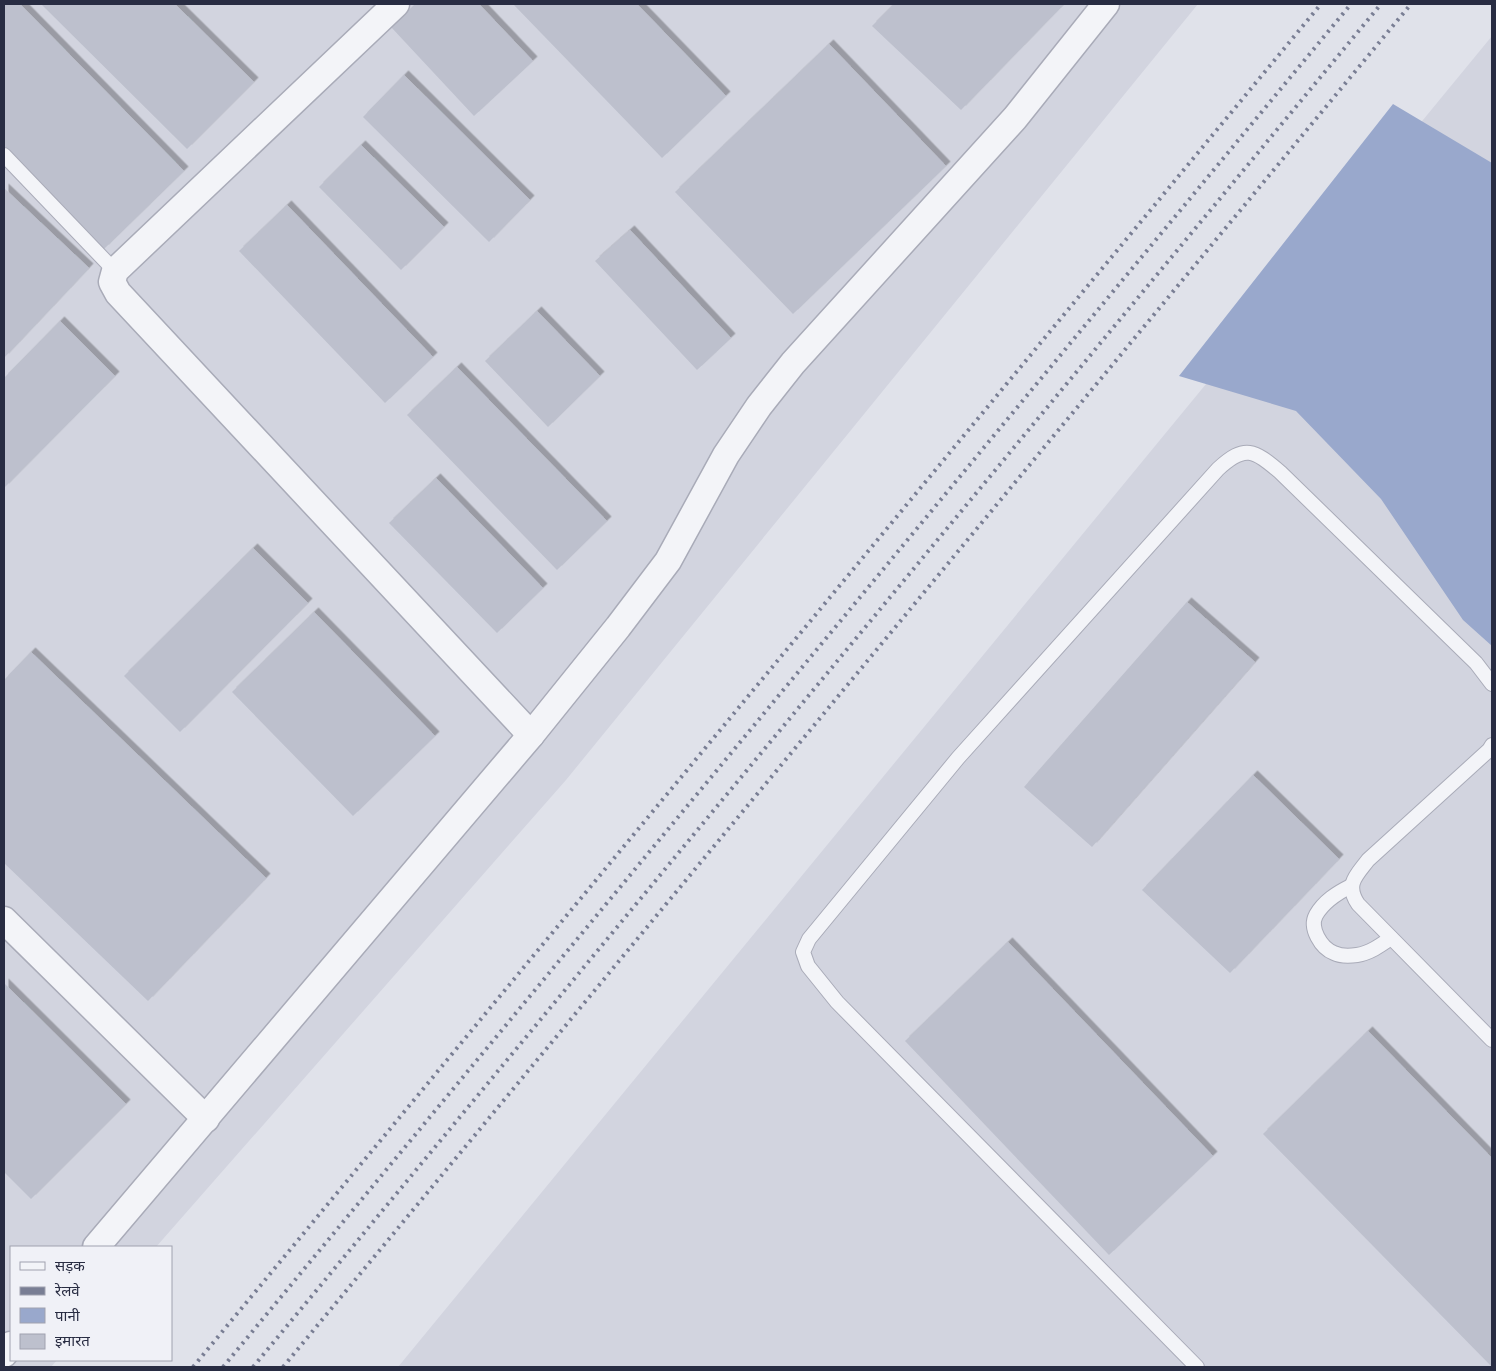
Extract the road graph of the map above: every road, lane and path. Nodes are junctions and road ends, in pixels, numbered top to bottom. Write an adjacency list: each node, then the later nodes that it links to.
1 (396, 4): 4 (street)
2 (1106, 4): 6 (street)
3 (4, 154): 4 (lane)
4 (115, 271): 6 (street)
5 (1492, 684): 16 (lane)
6 (532, 735): 12 (street)
7 (1492, 745): 8 (lane)
8 (1351, 886): 10 (lane); 10 (lane)
9 (4, 920): 12 (street)
10 (1392, 938): 11 (lane)
11 (1492, 1040)
12 (206, 1119): 13 (street)
13 (97, 1246)
14 (4, 1360): 15 (lane)
15 (9, 1367)
16 (1197, 1367)

